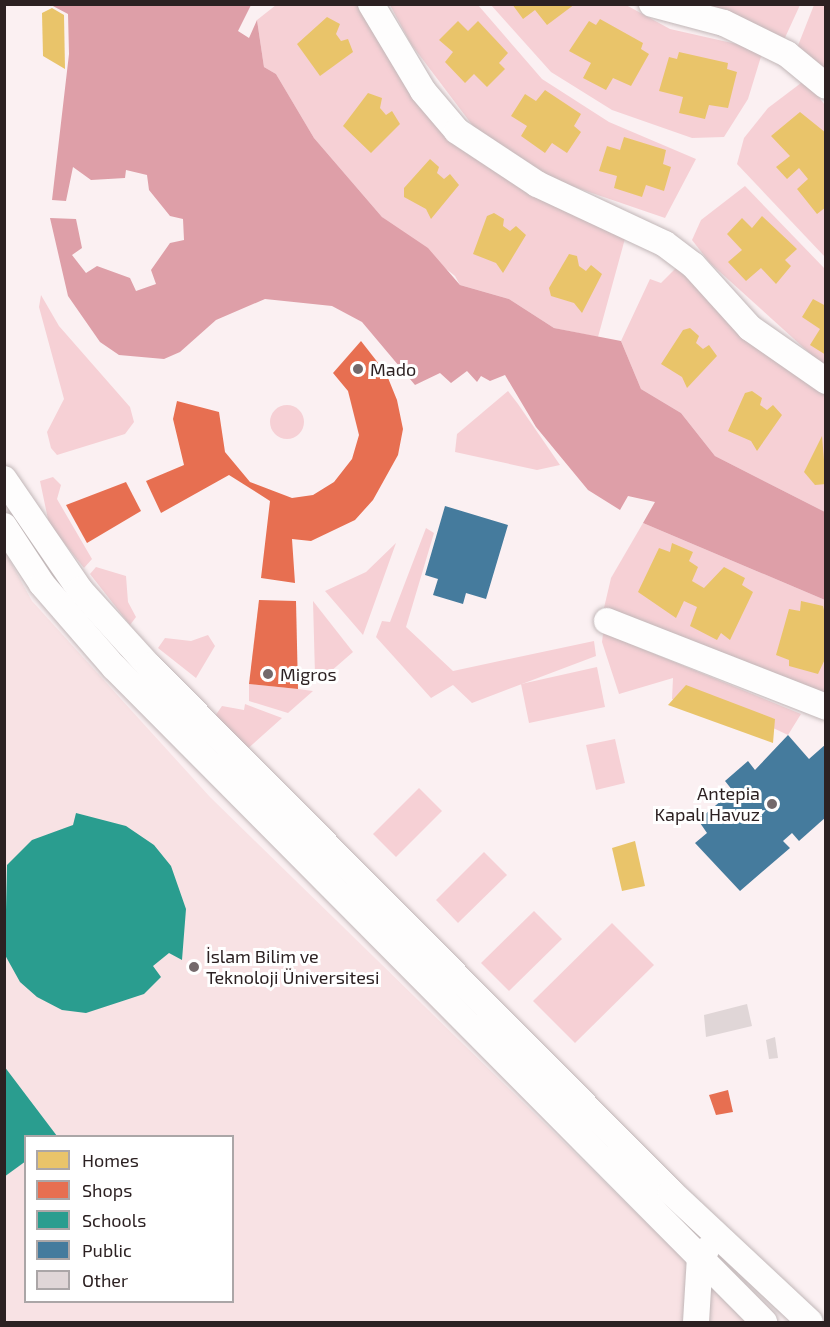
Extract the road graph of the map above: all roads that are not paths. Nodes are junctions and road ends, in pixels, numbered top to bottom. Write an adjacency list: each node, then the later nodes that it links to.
1 (371, 4): 4 (street)
2 (652, 4): 3 (street)
3 (825, 86)
4 (825, 381)
5 (4, 479): 9 (street)
6 (4, 526): 10 (street)
7 (607, 621): 8 (street)
8 (825, 707)
9 (718, 1237): 10 (street); 13 (street)
10 (700, 1257): 11 (street); 12 (street)
11 (696, 1323)
12 (764, 1323)
13 (810, 1323)

